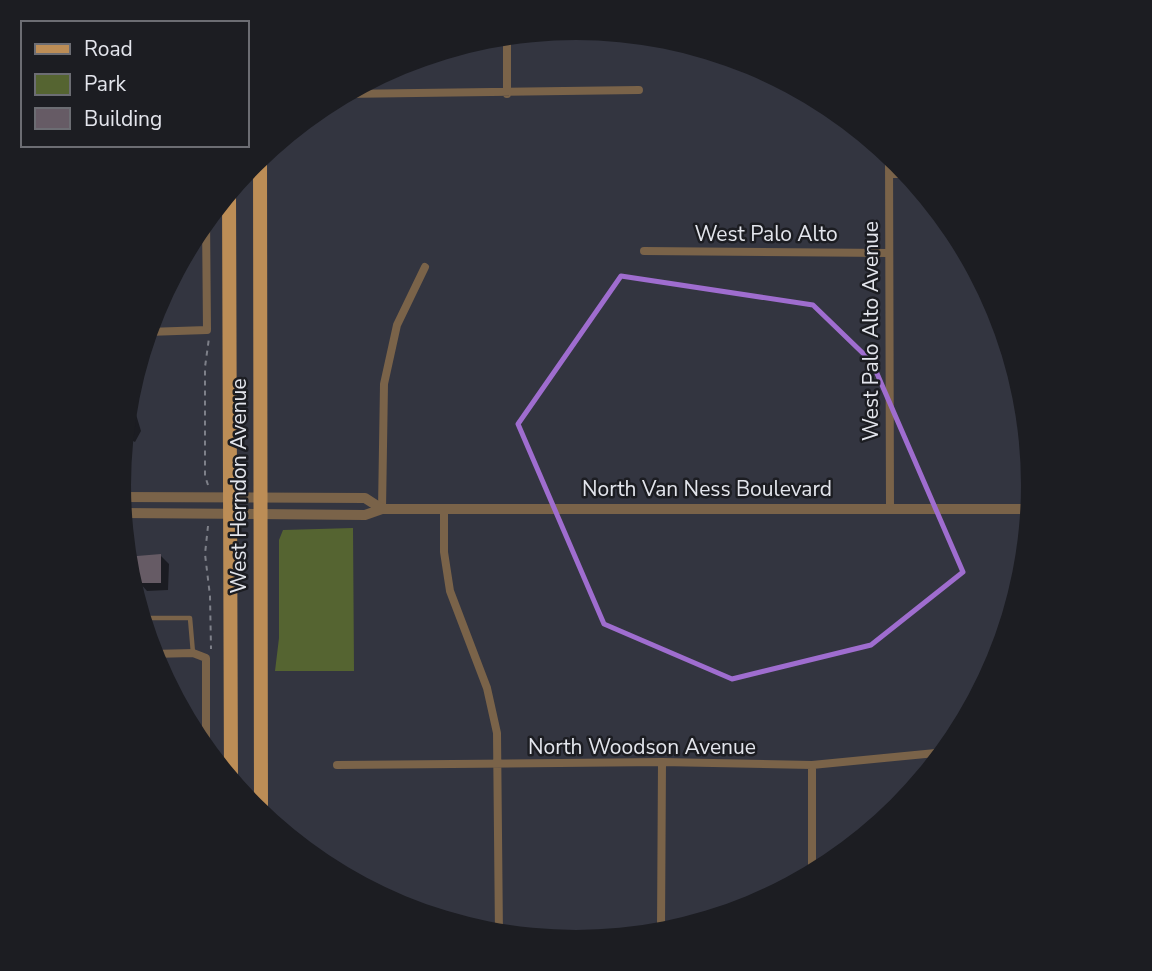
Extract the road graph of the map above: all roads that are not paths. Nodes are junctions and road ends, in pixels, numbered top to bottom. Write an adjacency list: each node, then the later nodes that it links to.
1 (507, 46): 4 (street)
2 (639, 90): 4 (street)
3 (364, 94): 4 (street)
4 (507, 94)
5 (889, 169): 7 (street, West Palo Alto Avenue)
6 (260, 172): 17 (main road, West Herndon Avenue)
7 (889, 174): 8 (street); 12 (street, West Palo Alto Avenue)
8 (894, 174)
9 (229, 207): 15 (main road, West Herndon Avenue)
10 (206, 238): 14 (street)
11 (644, 251): 12 (street, West Palo Alto)
12 (888, 253): 20 (street, West Palo Alto Avenue)
13 (425, 267): 18 (street)
14 (158, 332)
15 (229, 496): 16 (street, North Van Ness Boulevard); 17 (street, North Van Ness Boulevard); 23 (main road, West Herndon Avenue)
16 (131, 497)
17 (260, 497): 18 (street, North Van Ness Boulevard); 24 (main road, West Herndon Avenue)
18 (382, 509): 19 (street, North Van Ness Boulevard); 24 (street, North Van Ness Boulevard)
19 (444, 509): 20 (street, North Van Ness Boulevard); 33 (street)
20 (890, 509): 21 (street, North Van Ness Boulevard)
21 (1020, 509)
22 (132, 513): 23 (street, North Van Ness Boulevard)
23 (230, 514): 24 (street, North Van Ness Boulevard); 34 (main road, West Herndon Avenue)
24 (261, 515): 35 (main road, West Herndon Avenue)
25 (151, 618): 26 (lane)
26 (192, 653): 27 (street); 28 (street)
27 (164, 654)
28 (206, 734)
29 (932, 753): 32 (street, North Woodson Avenue)
30 (662, 762): 32 (street, North Woodson Avenue); 33 (street, North Woodson Avenue); 37 (street)
31 (337, 765): 33 (street, North Woodson Avenue)
32 (812, 765): 36 (street)
33 (498, 766): 38 (street)
34 (231, 767)
35 (261, 800)
36 (812, 863)
37 (661, 922)
38 (499, 924)

